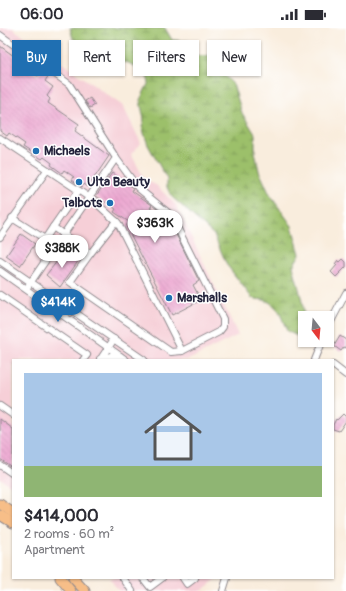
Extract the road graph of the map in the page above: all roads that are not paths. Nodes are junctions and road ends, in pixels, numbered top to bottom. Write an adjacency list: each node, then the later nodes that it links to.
1 (0, 35): 3 (street)
2 (0, 138): 4 (street)
3 (116, 158): 6 (street); 23 (street)
4 (47, 170): 5 (street); 7 (street)
5 (78, 191): 6 (street); 9 (street)
6 (88, 197): 8 (street); 10 (street)
7 (12, 218): 9 (street); 11 (street)
8 (116, 221): 12 (street); 23 (street)
9 (53, 227): 10 (street)
10 (63, 234): 12 (street); 15 (street)
11 (0, 237)
12 (90, 254): 23 (street)
13 (0, 261): 15 (street)
14 (0, 271): 16 (street)
15 (30, 282): 16 (street); 20 (street)
16 (26, 289): 21 (street)
17 (346, 293): 19 (street)
18 (0, 295): 25 (street)
19 (334, 316)
20 (114, 339): 21 (street); 28 (street)
21 (108, 347): 24 (street); 26 (street)
22 (320, 347): 29 (street)
23 (182, 351)
24 (123, 358): 27 (street)
25 (85, 359)
26 (101, 359)
27 (103, 359)
28 (143, 359)
29 (316, 359)
30 (334, 367): 31 (street)
31 (346, 375)
32 (0, 406): 33 (street)
33 (12, 414)
34 (0, 465): 35 (street)
35 (12, 473)
36 (0, 504): 37 (highway)
37 (12, 512)
38 (0, 515): 39 (highway)
39 (12, 522)
40 (61, 579): 49 (highway)
41 (74, 579): 50 (highway)
42 (124, 579): 51 (street)
43 (144, 579): 48 (street)
44 (161, 579): 48 (street)
45 (184, 579): 46 (street)
46 (194, 579)
47 (227, 579): 52 (street)
48 (151, 589)
49 (71, 591)
50 (85, 591)
51 (132, 591)
52 (223, 591)

